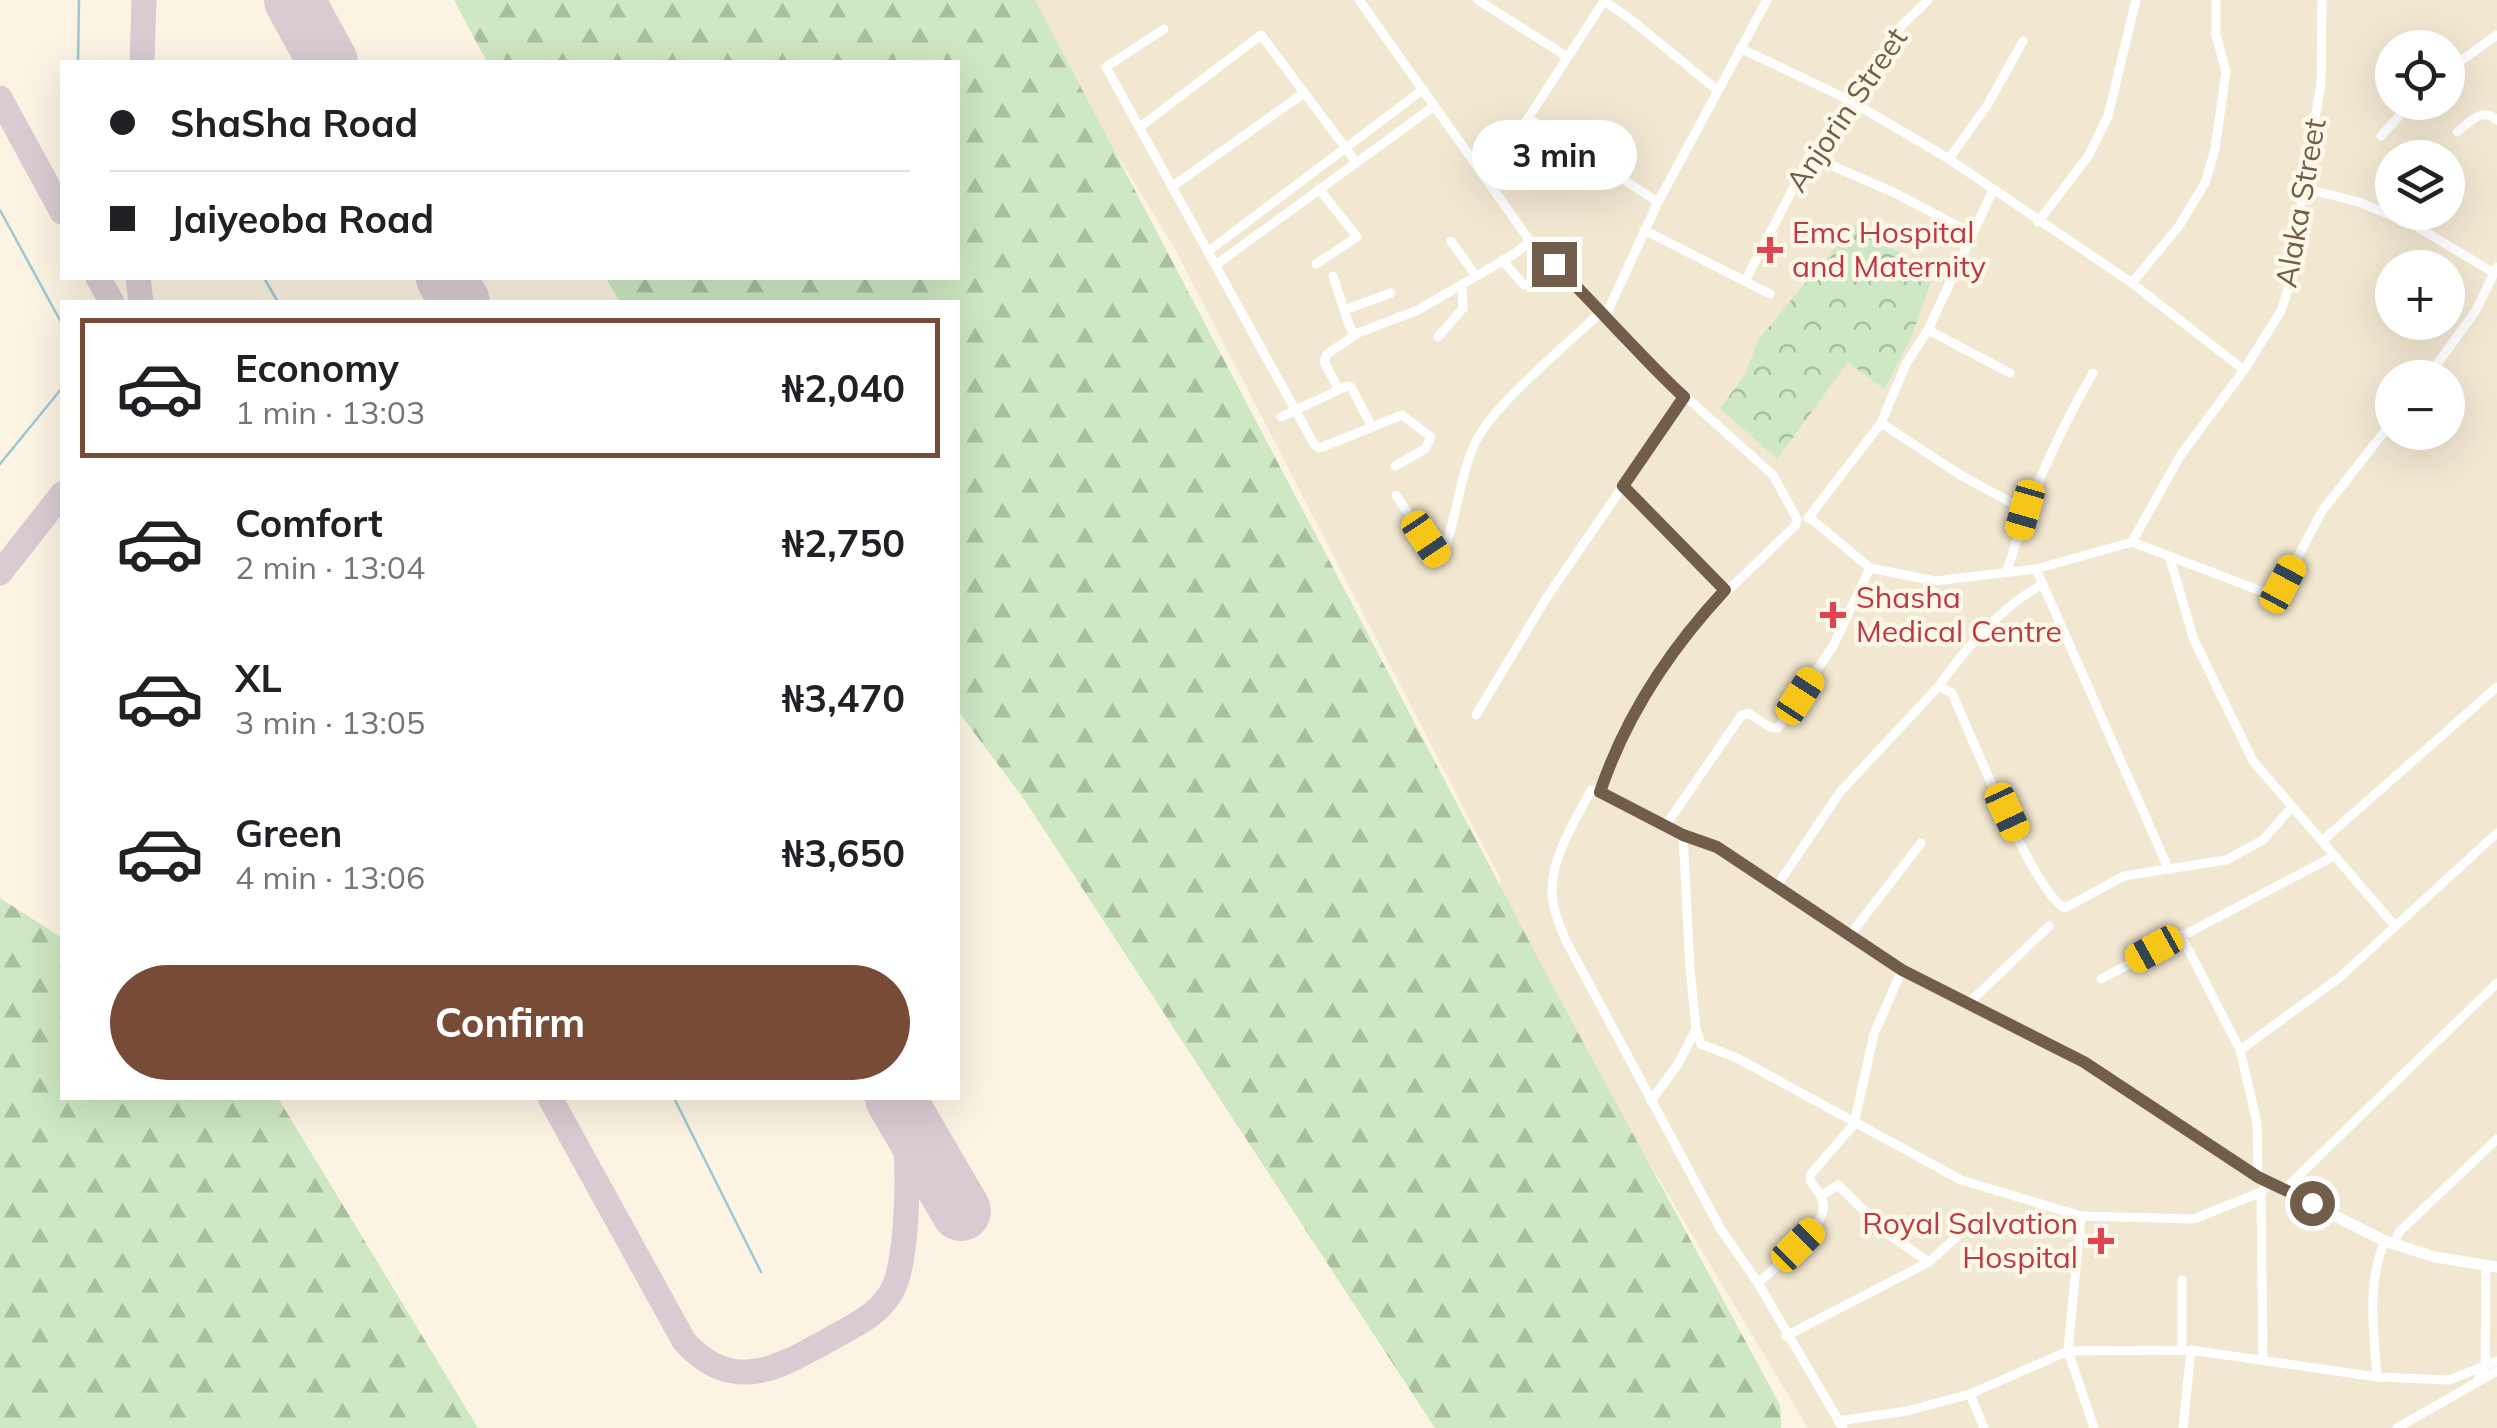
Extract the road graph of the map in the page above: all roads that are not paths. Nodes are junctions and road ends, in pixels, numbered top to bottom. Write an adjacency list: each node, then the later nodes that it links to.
1 (1359, 0): 15 (street)
2 (1478, 0): 12 (street)
3 (1767, 0): 11 (street)
4 (1928, 0): 17 (street, Anjorin Street)
5 (2136, 0): 37 (street)
6 (2216, 0): 50 (street)
7 (2322, 0): 31 (street, Alaka Street)
8 (1164, 28): 22 (street)
9 (2497, 35): 13 (street)
10 (2024, 40): 27 (street)
11 (1740, 48): 14 (street); 17 (street)
12 (1566, 56): 14 (street); 19 (street)
13 (2465, 58)
14 (1717, 90): 35 (street)
15 (1421, 91): 18 (street); 25 (street)
16 (1304, 94): 22 (street); 25 (street); 30 (street)
17 (1849, 100): 26 (street, Anjorin Street); 27 (street)
18 (1433, 106): 28 (street); 29 (street)
19 (1530, 119): 29 (street); 35 (street)
20 (2396, 120): 24 (street)
21 (2497, 120): 23 (street)
22 (1140, 127): 30 (street)
23 (2457, 132)
24 (2382, 136)
25 (1344, 149): 28 (street); 34 (street)
26 (1810, 156): 39 (street); 49 (street, Anjorin Street)
27 (1949, 159): 33 (street)
28 (1356, 162): 32 (street)
29 (1488, 180): 41 (street)
30 (1173, 186): 42 (street)
31 (2303, 188): 46 (street); 61 (street, Alaka Street)
32 (1319, 189): 36 (street); 45 (street)
33 (1992, 192): 37 (street); 39 (street)
34 (1280, 197): 36 (street); 42 (street)
35 (1658, 202): 38 (street)
36 (1290, 210): 44 (street)
37 (2038, 222): 50 (street)
38 (1644, 230): 49 (street); 56 (street)
39 (1971, 233): 57 (street)
40 (1452, 240): 48 (street)
41 (1530, 241): 43 (street); 56 (street)
42 (1210, 250): 44 (street)
43 (1502, 260): 48 (street); 52 (street)
44 (1217, 264): 66 (street)
45 (1316, 264)
46 (2496, 270): 60 (street)
47 (1333, 276): 55 (street)
48 (1476, 276): 51 (street)
49 (1746, 279): 54 (street)
50 (2132, 283): 61 (street)
51 (1462, 285): 58 (street); 59 (street)
52 (1524, 285)
53 (1391, 294): 55 (street)
54 (1770, 294)
55 (1344, 310): 58 (street)
56 (1604, 314): 65 (street); 73 (street)
57 (1928, 330): 62 (street); 68 (street)
58 (1358, 334): 64 (street)
59 (1438, 337)
60 (2440, 360)
61 (2244, 370): 77 (street, Alaka Street)
62 (2010, 373)
63 (2093, 373): 74 (street)
64 (1338, 388): 66 (street); 69 (street)
65 (1684, 397): 72 (street); 76 (street)
66 (1295, 409): 67 (street); 69 (street)
67 (1280, 417)
68 (1881, 423): 74 (street); 75 (street)
69 (1372, 427): 71 (street)
70 (2375, 444): 78 (street)
71 (1395, 466)
72 (1623, 486): 83 (street); 86 (street)
73 (1396, 495)
74 (2025, 510): 81 (street)
75 (1810, 518): 76 (street); 79 (street)
76 (1797, 519): 83 (street)
77 (2132, 542): 78 (street); 80 (street)
78 (2170, 558): 89 (street)
79 (1870, 568): 81 (street); 90 (street)
80 (2036, 569): 81 (street); 82 (street)
81 (2008, 572)
82 (2042, 584): 84 (street); 96 (street)
83 (1725, 590): 87 (street)
84 (1939, 686): 96 (street); 97 (street)
85 (2497, 687): 93 (street)
86 (1476, 714)
87 (1608, 768): 88 (street)
88 (1600, 792): 90 (street); 108 (street)
89 (2291, 808): 93 (street); 96 (street)
90 (1666, 825): 92 (street)
91 (2497, 834): 99 (street)
92 (1683, 835): 97 (street); 106 (street)
93 (2322, 841): 95 (street)
94 (1921, 842): 101 (street)
95 (2334, 856): 99 (street); 100 (street)
96 (2169, 870)
97 (1776, 887): 101 (street)
98 (2049, 926): 105 (street)
99 (2395, 926): 107 (street)
100 (2181, 934): 103 (street); 107 (street)
101 (1850, 935): 102 (street)
102 (1902, 970): 105 (street); 109 (street)
103 (2102, 979)
104 (2497, 982): 113 (street)
105 (1970, 1002): 111 (street)
106 (1696, 1029): 108 (street); 109 (street)
107 (2240, 1050): 111 (street)
108 (1651, 1101): 121 (street)
109 (1854, 1124): 114 (street); 115 (street)
110 (2497, 1140): 117 (street)
111 (2258, 1177): 112 (street)
112 (2266, 1188): 113 (street); 115 (street); 125 (street)
113 (2286, 1188): 117 (street)
114 (1822, 1195): 118 (street); 121 (street)
115 (2082, 1216): 124 (street)
116 (1974, 1221): 118 (street)
117 (2389, 1242): 119 (street); 129 (street)
118 (1929, 1262): 122 (street)
119 (2491, 1267): 127 (street)
120 (2182, 1280): 123 (street)
121 (1758, 1284): 122 (street)
122 (1786, 1336): 132 (street)
123 (2186, 1350): 124 (street); 125 (street); 135 (street)
124 (2068, 1351): 131 (street); 134 (street)
125 (2263, 1360): 129 (street)
126 (2497, 1362): 127 (street)
127 (2485, 1368): 129 (street); 130 (street)
128 (2497, 1371): 130 (street)
129 (2378, 1377)
130 (2477, 1380): 136 (street)
131 (1970, 1394): 132 (street); 133 (street)
132 (1840, 1424)
133 (1984, 1428)
134 (2094, 1428)
135 (2183, 1428)
136 (2397, 1428)

